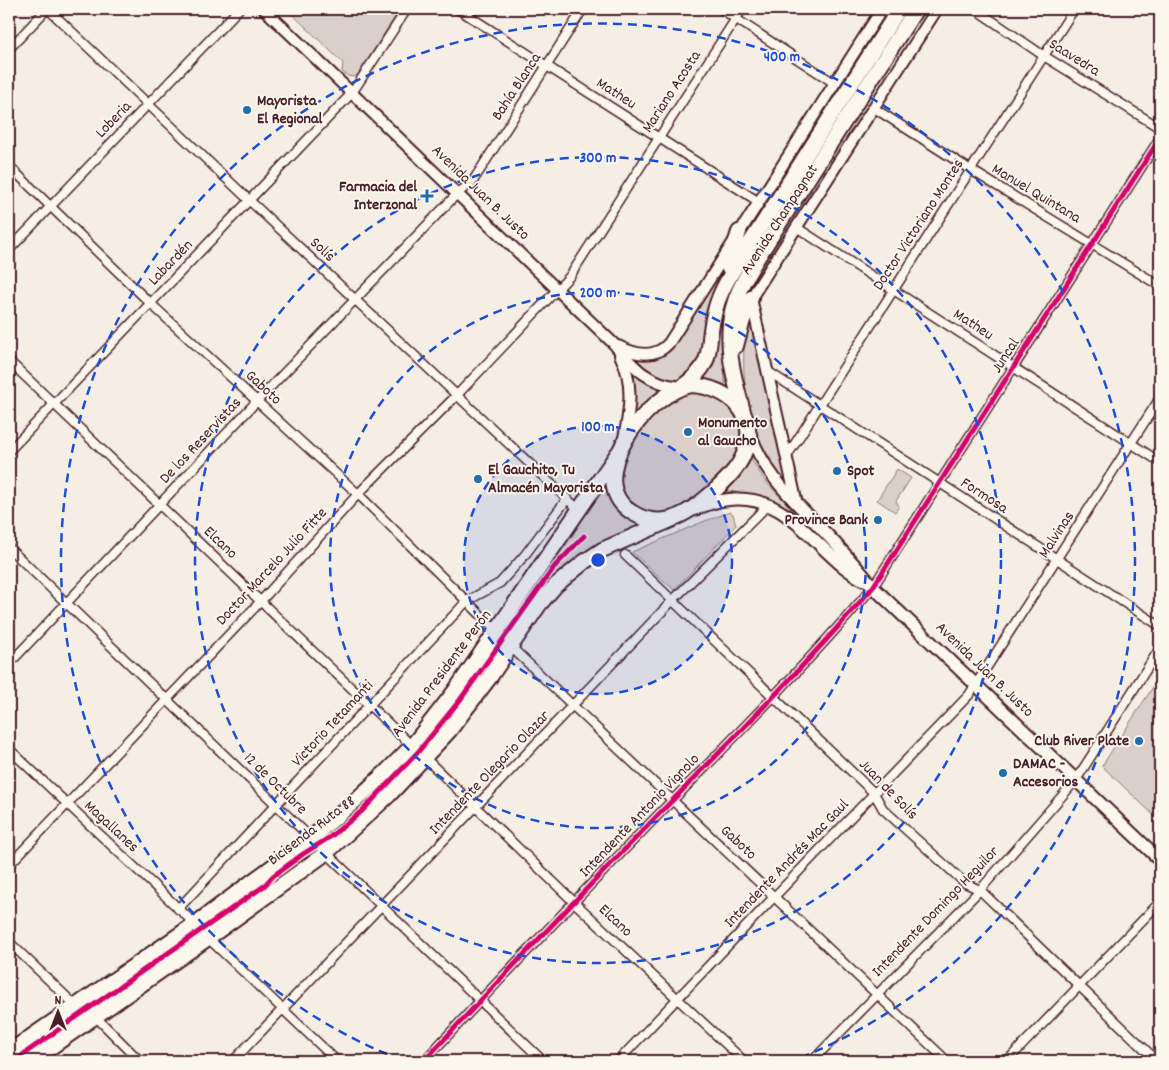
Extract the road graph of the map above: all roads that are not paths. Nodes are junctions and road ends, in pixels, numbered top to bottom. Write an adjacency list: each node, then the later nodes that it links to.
1 (48, 9): 16 (street); 21 (street, Solís)
2 (239, 9): 21 (street, Loberia)
3 (264, 9): 20 (street, Avenida Juan B. Justo)
4 (407, 9): 20 (street, Labardén)
5 (458, 9): 18 (street, Matheu)
6 (583, 9): 18 (street, Bahía Blanca)
7 (721, 9): 15 (street)
8 (742, 9): 15 (street, Mariano Acosta)
9 (882, 9): 19 (street, Avenida Champagnat)
10 (899, 9): 39 (highway, Avenida Champagnat)
11 (916, 9): 45 (highway, Avenida Champagnat)
12 (937, 9): 22 (street, Avenida Champagnat)
13 (975, 9): 17 (street, Saavedra)
14 (1074, 9): 17 (street, Doctor Victoriano Montes)
15 (736, 18): 19 (street); 24 (street, Mariano Acosta)
16 (9, 49)
17 (1044, 56): 23 (street, Saavedra); 27 (street, Doctor Victoriano Montes)
18 (547, 66): 24 (street, Matheu); 28 (street, Bahía Blanca)
19 (834, 83): 30 (street, Avenida Champagnat)
20 (352, 93): 28 (street, Avenida Juan B. Justo); 29 (street, Labardén)
21 (148, 104): 29 (street, Solís); 31 (street, Loberia)
22 (874, 108): 27 (street, Manuel Quintana); 32 (street, Avenida Champagnat)
23 (1160, 128)
24 (659, 137): 30 (street, Matheu); 37 (street, Mariano Acosta)
25 (1160, 138): 34 (street, Juncal)
26 (9, 166): 31 (street, Gaboto)
27 (971, 170): 34 (street, Manuel Quintana); 38 (street, Doctor Victoriano Montes)
28 (457, 194): 37 (street, Avenida Juan B. Justo); 41 (street, De los Reservistas)
29 (249, 200): 41 (street, Solís); 42 (street, Labardén)
30 (759, 202): 33 (street, Avenida Champagnat)
31 (51, 206): 35 (street, Loberia); 42 (street, Gaboto)
32 (796, 227): 38 (street, Matheu); 40 (street, Avenida Champagnat)
33 (740, 232): 39 (highway); 43 (street, Avenida Champagnat)
34 (1092, 244): 36 (street, Manuel Quintana); 46 (street, Juncal)
35 (9, 250)
36 (1160, 286)
37 (557, 289): 43 (street, Avenida Juan B. Justo); 49 (street, Doctor Marcelo Julio Fitte)
38 (894, 291): 46 (street, Matheu); 53 (street, Doctor Victoriano Montes)
39 (719, 296): 48 (highway, Avenida Champagnat)
40 (751, 298): 45 (highway); 47 (street, Avenida Champagnat)
41 (354, 300): 49 (street, Solís); 51 (street, De los Reservistas)
42 (150, 303): 51 (street, Gaboto); 52 (street, Labardén)
43 (613, 343): 48 (street, Avenida Juan B. Justo); 56 (street)
44 (9, 361): 52 (street, Elcano)
45 (732, 366): 54 (highway, Avenida Champagnat)
46 (1014, 368): 55 (street, Matheu); 60 (street, Juncal)
47 (769, 372): 53 (street, Formosa); 58 (street, Avenida Champagnat)
48 (682, 387): 54 (highway); 56 (highway)
49 (457, 395): 61 (street, Doctor Marcelo Julio Fitte); 62 (street, Solís)
50 (1160, 398): 55 (street, Malvinas)
51 (257, 401): 61 (street, Gaboto); 64 (street, De los Reservistas)
52 (54, 404): 57 (street, Labardén); 64 (street, Elcano)
53 (820, 406): 58 (street, Doctor Victoriano Montes); 60 (street, Formosa)
54 (746, 421): 63 (main road, Avenida Juan B. Justo); 67 (highway)
55 (1132, 444): 59 (street, Matheu); 70 (street, Malvinas)
56 (620, 449): 66 (highway, Avenida Presidente Perón); 67 (highway)
57 (9, 451)
58 (787, 456): 63 (street, Avenida Champagnat)
59 (1160, 462)
60 (940, 484): 70 (street, Formosa); 71 (street, Juncal)
61 (358, 494): 73 (street, Doctor Marcelo Julio Fitte); 74 (street, Gaboto)
62 (567, 499): 66 (street, Solís); 74 (street, Victorio Tetamanti)
63 (797, 504): 71 (main road, Avenida Juan B. Justo)
64 (160, 505): 73 (street, Elcano); 75 (street, De los Reservistas)
65 (768, 505): 67 (main road, Avenida Juan B. Justo); 71 (main road, Avenida Juan B. Justo); 72 (street, Intendente Olegario Olazar)
66 (579, 510): 77 (highway, Avenida Presidente Perón)
67 (677, 517): 78 (highway)
68 (9, 548): 75 (street, 12 de Octubre)
69 (625, 554): 72 (street, Juan de Solís)
70 (1057, 559): 76 (street, Formosa); 81 (street, Malvinas)
71 (873, 586): 81 (main road, Avenida Juan B. Justo); 82 (street, Intendente Antonio Vignolo)
72 (673, 600): 82 (street, Juan de Solís); 85 (street, Intendente Olegario Olazar)
73 (261, 601): 83 (street, Doctor Marcelo Julio Fitte); 84 (street, Elcano)
74 (467, 601): 77 (street, Gaboto); 84 (street, Victorio Tetamanti)
75 (67, 603): 80 (street, De los Reservistas); 83 (street, 12 de Octubre)
76 (1160, 626)
77 (497, 631): 86 (highway, Avenida Presidente Perón)
78 (510, 646): 85 (street, Gaboto); 88 (highway)
79 (1160, 648): 89 (street, Intendente Domingo Heguilor)
80 (9, 664)
81 (976, 685): 89 (main road, Avenida Juan B. Justo); 90 (street, Intendente Andrés Mac Gaul)
82 (775, 697): 90 (street, Juan de Solís); 91 (street, Intendente Antonio Vignolo)
83 (167, 699): 92 (street, Doctor Marcelo Julio Fitte); 93 (street, 12 de Octubre)
84 (370, 705): 86 (street, Elcano); 93 (street, Victorio Tetamanti)
85 (574, 706): 91 (street, Gaboto); 94 (street, Intendente Olegario Olazar)
86 (412, 746): 95 (highway, Avenida Presidente Perón)
87 (9, 749): 92 (street, Magallanes)
88 (425, 758): 94 (street, Elcano); 96 (highway)
89 (1076, 780): 97 (main road, Avenida Juan B. Justo); 99 (street, Intendente Domingo Heguilor)
90 (874, 793): 99 (street, Juan de Solís); 100 (street, Intendente Andrés Mac Gaul)
91 (672, 801): 100 (street, Gaboto); 101 (street, Intendente Antonio Vignolo)
92 (66, 804): 98 (street, Doctor Marcelo Julio Fitte); 104 (street, Magallanes)
93 (277, 804): 95 (street, 12 de Octubre); 104 (street, Victorio Tetamanti)
94 (477, 807): 101 (street, Elcano); 103 (street, Intendente Olegario Olazar)
95 (310, 838): 96 (street, 12 de Octubre); 105 (highway, Avenida Presidente Perón)
96 (326, 853): 103 (street, 12 de Octubre); 106 (highway)
97 (1160, 860)
98 (9, 865)
99 (980, 890): 108 (street, Juan de Solís); 109 (street, Intendente Domingo Heguilor)
100 (775, 896): 109 (street, Gaboto); 110 (street, Intendente Andrés Mac Gaul)
101 (574, 902): 110 (street, Elcano); 111 (street, Intendente Antonio Vignolo)
102 (1160, 902): 108 (street)
103 (381, 907): 111 (street, 12 de Octubre); 113 (street, Intendente Olegario Olazar)
104 (178, 909): 105 (street, Magallanes)
105 (195, 924): 112 (highway, Avenida Presidente Perón)
106 (208, 938): 113 (street); 114 (highway)
107 (9, 942): 112 (street)
108 (1079, 987): 126 (street); 127 (street, Juan de Solís)
109 (876, 994): 124 (street, Intendente Domingo Heguilor); 125 (street, Gaboto)
110 (678, 998): 122 (street, Intendente Andrés Mac Gaul); 123 (street, Elcano)
111 (480, 1001): 120 (street, Intendente Antonio Vignolo); 121 (street, 12 de Octubre)
112 (76, 1006): 115 (highway, Avenida Presidente Perón)
113 (282, 1010): 118 (street, Intendente Olegario Olazar); 119 (street)
114 (95, 1016): 116 (highway); 117 (street)
115 (9, 1052)
116 (31, 1061)
117 (140, 1061)
118 (233, 1061)
119 (338, 1061)
120 (424, 1061)
121 (543, 1061)
122 (618, 1061)
123 (744, 1061)
124 (812, 1061)
125 (947, 1061)
126 (1007, 1061)
127 (1157, 1061)

